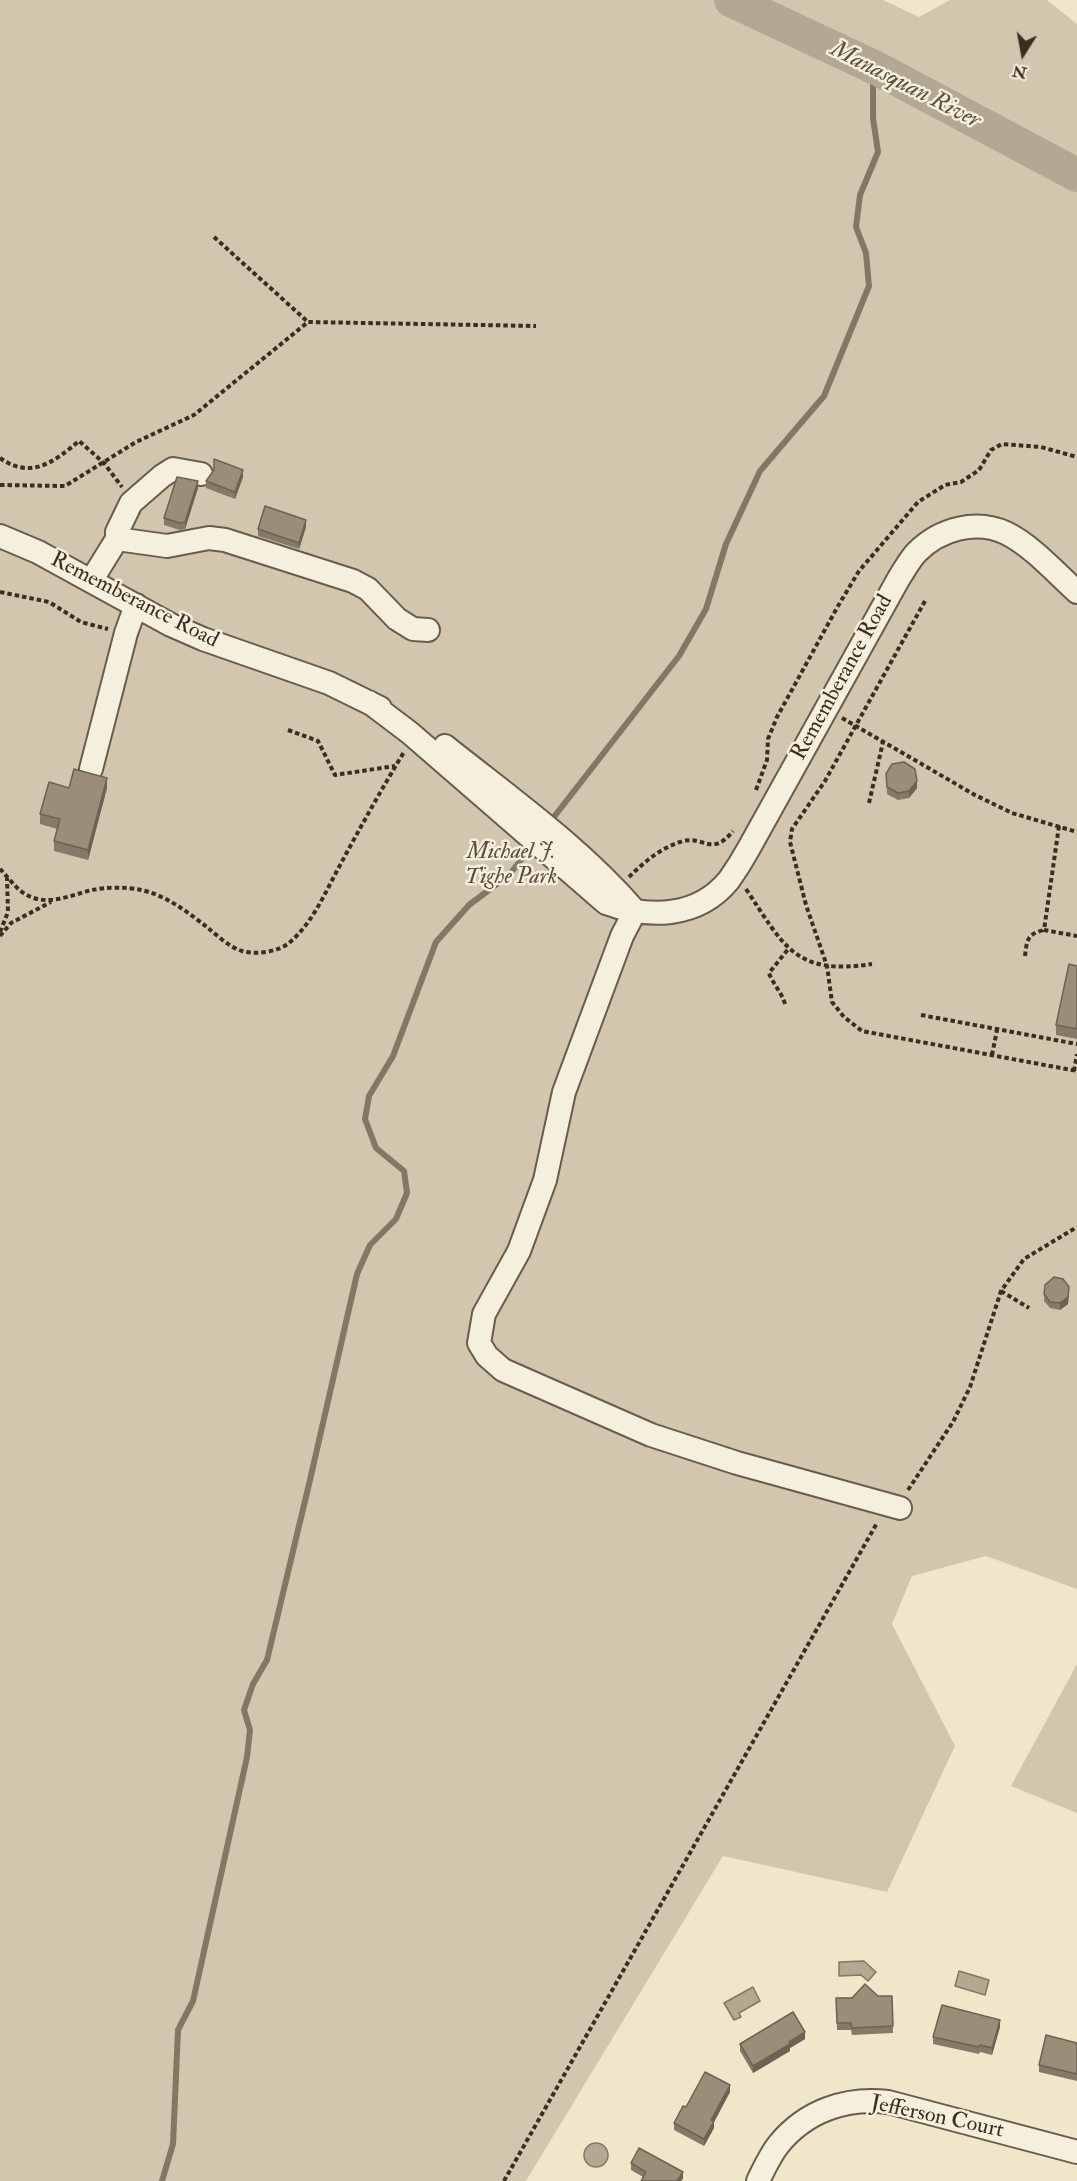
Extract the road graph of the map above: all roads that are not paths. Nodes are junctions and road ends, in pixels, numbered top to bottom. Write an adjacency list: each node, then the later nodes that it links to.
1 (201, 474): 3 (street)
2 (0, 536): 4 (street, Rememberance Road)
3 (117, 539): 4 (street); 7 (street)
4 (91, 581): 6 (street, Rememberance Road)
5 (1077, 592): 12 (street, Rememberance Road)
6 (136, 605): 8 (street, Rememberance Road); 9 (street)
7 (428, 630)
8 (369, 702): 10 (street, Rememberance Road); 10 (street, Rememberance Road)
9 (91, 769)
10 (527, 824): 11 (street, Rememberance Road)
11 (551, 844): 12 (street, Rememberance Road); 12 (street, Rememberance Road)
12 (635, 911): 13 (street)
13 (900, 1508)
14 (1077, 2152): 15 (street, Jefferson Court)
15 (758, 2181)

